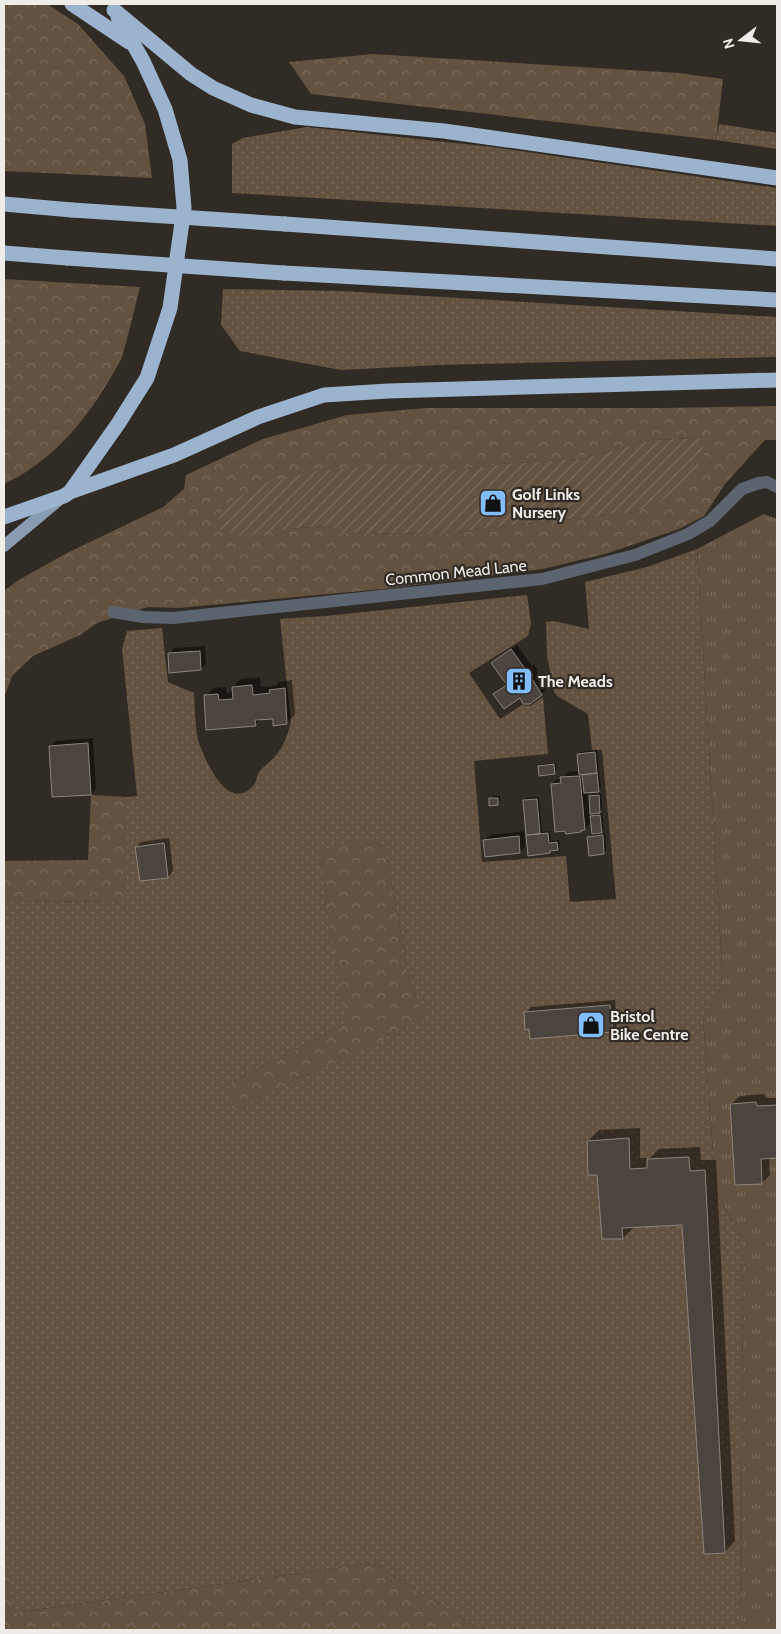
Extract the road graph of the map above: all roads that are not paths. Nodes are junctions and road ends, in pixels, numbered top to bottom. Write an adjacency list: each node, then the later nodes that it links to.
1 (72, 4): 3 (highway)
2 (112, 6): 3 (highway); 4 (highway)
3 (132, 45): 11 (highway)
4 (777, 178)
5 (4, 204): 7 (highway, bridge)
6 (4, 254): 8 (highway, bridge)
7 (777, 259)
8 (777, 300)
9 (777, 380): 11 (highway)
10 (777, 487): 14 (street, Common Mead Lane)
11 (67, 494): 12 (highway); 13 (main road)
12 (4, 517)
13 (4, 546)
14 (113, 612)

